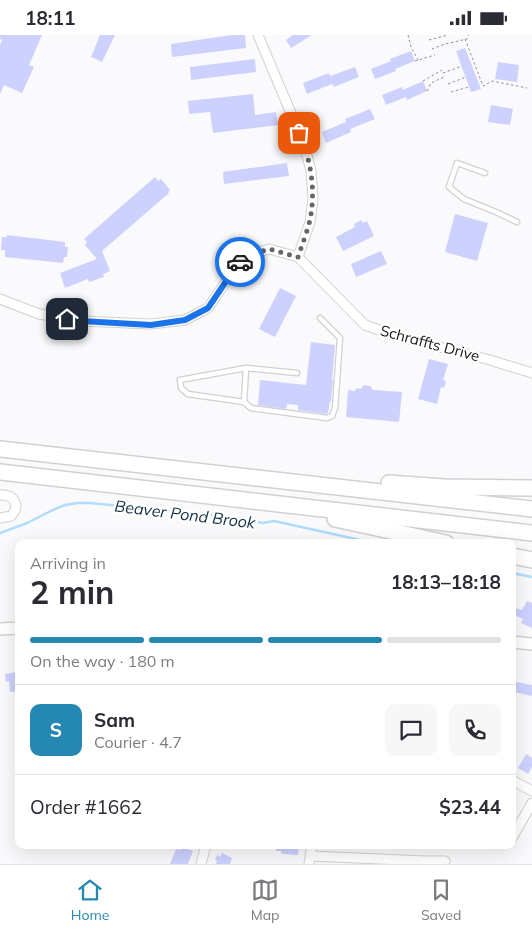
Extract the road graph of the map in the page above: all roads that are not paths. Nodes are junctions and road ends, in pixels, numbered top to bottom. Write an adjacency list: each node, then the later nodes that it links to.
1 (258, 35): 4 (street)
2 (485, 173): 3 (lane)
3 (517, 222)
4 (298, 257): 5 (street, Schraffts Drive); 9 (street, Schraffts Drive)
5 (0, 299)
6 (320, 318): 10 (lane)
7 (246, 367): 8 (lane); 10 (lane); 10 (lane)
8 (297, 373)
9 (532, 373)
10 (244, 402)
11 (0, 449): 13 (highway)
12 (0, 472): 16 (highway)
13 (314, 485): 14 (highway); 17 (highway)
14 (532, 488)
15 (0, 495): 18 (street)
16 (311, 507): 19 (highway); 20 (highway)
17 (532, 509)
18 (0, 519)
19 (532, 533)
20 (427, 539)
21 (516, 557): 22 (highway)
22 (532, 560)
23 (15, 628): 24 (main road)
24 (0, 629)
25 (516, 643): 26 (main road)
26 (532, 645)
27 (516, 782): 28 (street)
28 (532, 791)
29 (532, 803): 30 (street)
30 (516, 831)
31 (205, 849): 34 (street)
32 (310, 860): 33 (street)
33 (445, 861)
34 (201, 864)

